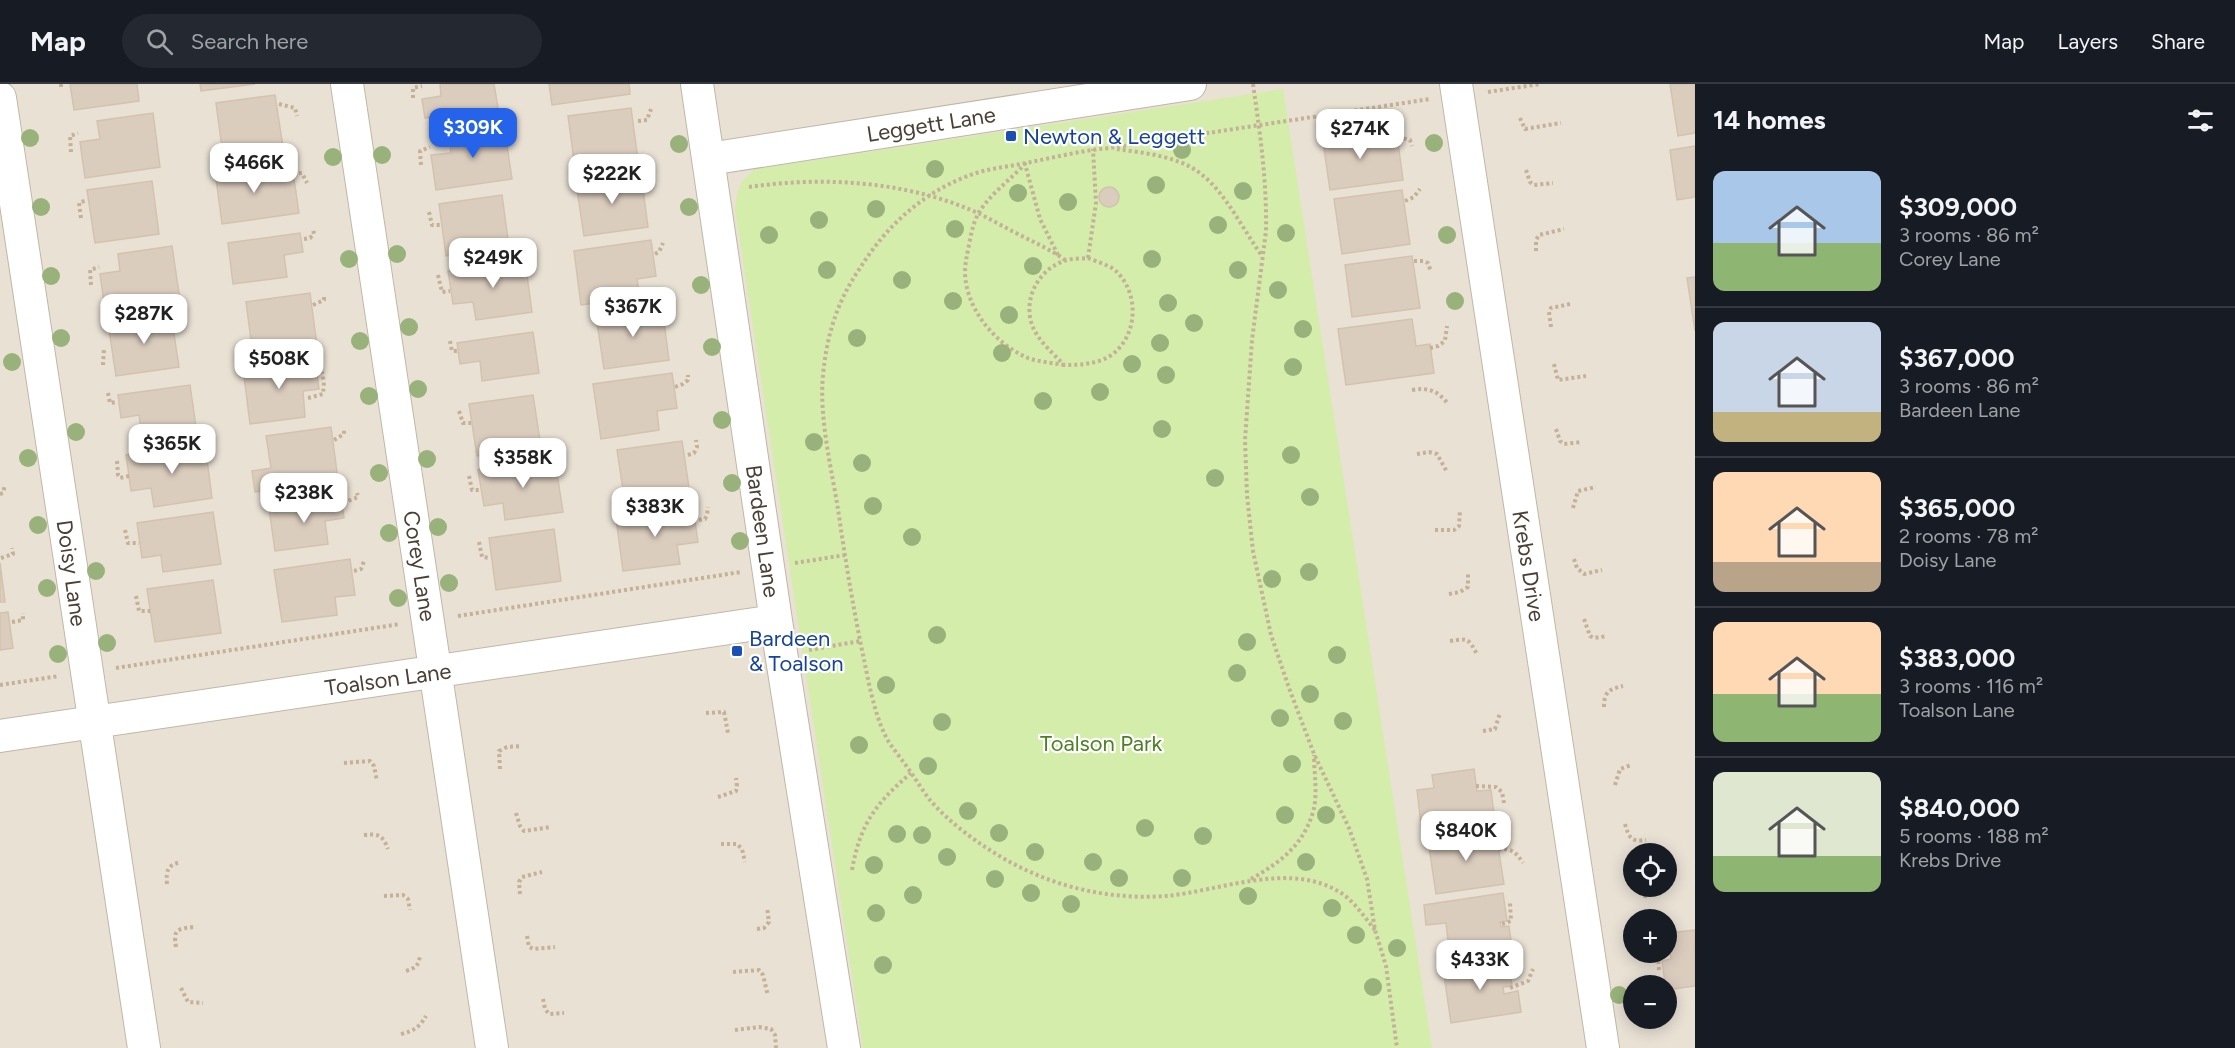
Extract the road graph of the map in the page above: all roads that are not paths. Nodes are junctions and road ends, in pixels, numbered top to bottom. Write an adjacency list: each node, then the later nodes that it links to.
1 (346, 84): 9 (street, Corey Lane)
2 (697, 84): 7 (street, Bardeen Lane)
3 (1190, 84): 5 (street, Leggett Lane)
4 (1457, 92): 15 (street, Krebs Drive)
5 (1045, 95): 7 (street, Leggett Lane)
6 (0, 98): 10 (street, Doisy Lane)
7 (709, 159): 8 (street, Bardeen Lane)
8 (776, 621): 9 (street, Toalson Lane); 14 (street, Bardeen Lane)
9 (435, 672): 10 (street, Toalson Lane); 13 (street, Corey Lane)
10 (94, 723): 11 (street, Toalson Lane); 12 (street, Doisy Lane)
11 (0, 736)
12 (144, 1048)
13 (492, 1048)
14 (844, 1048)
15 (1603, 1048)

